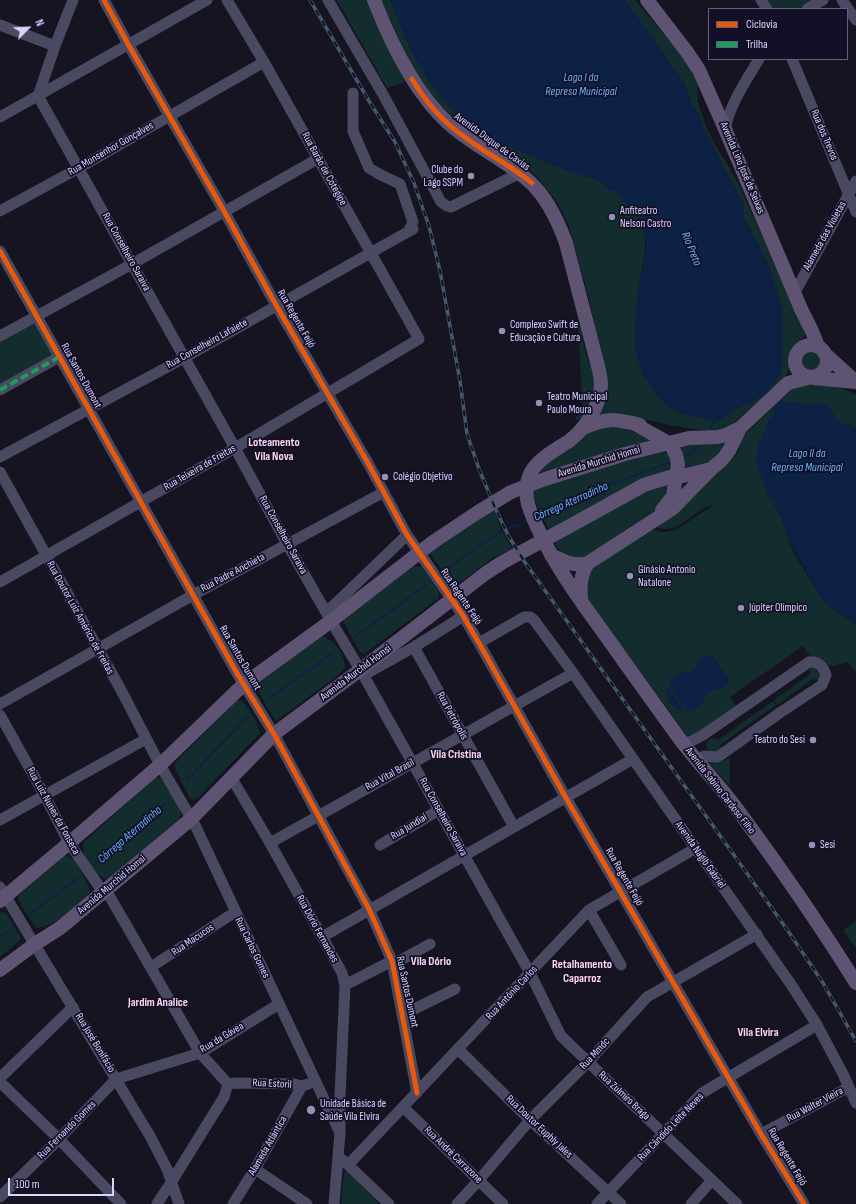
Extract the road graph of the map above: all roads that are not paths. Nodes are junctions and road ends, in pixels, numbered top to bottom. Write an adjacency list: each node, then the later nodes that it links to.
1 (73, 0): 16 (street)
2 (104, 0): 15 (street, Rua Regente Feijó)
3 (207, 0): 15 (street)
4 (228, 0): 19 (street, Rua Barão de Cotegipe)
5 (328, 0): 31 (street, Avenida Duque de Caxias)
6 (374, 0): 31 (main road, Avenida Duque de Caxias)
7 (647, 0): 25 (main road, Avenida Lino José de Seixas)
8 (760, 0): 10 (street)
9 (823, 0): 11 (street)
10 (766, 8)
11 (809, 8)
12 (848, 9): 13 (street)
13 (856, 20)
14 (0, 25): 16 (street)
15 (128, 44): 21 (street); 26 (street, Rua Regente Feijó)
16 (55, 46): 20 (street)
17 (758, 60): 24 (street)
18 (792, 60): 33 (street, Rua dos Trevos)
19 (264, 62): 26 (street, Rua Monsenhor Gonçalves); 29 (street, Rua Barão de Cotegipe)
20 (44, 78): 21 (street); 23 (street)
21 (60, 83): 23 (street)
22 (353, 94): 38 (street, Rua Conselheiro Lafaiete)
23 (38, 96): 27 (street); 30 (street, Rua Conselheiro Saraiva)
24 (732, 106): 25 (street); 28 (street)
25 (717, 111): 28 (main road, Avenida Lino José de Seixas)
26 (169, 115): 30 (street, Rua Monsenhor Gonçalves); 35 (street, Rua Regente Feijó)
27 (0, 117)
28 (725, 130): 40 (main road, Avenida Lino José de Seixas)
29 (319, 158): 35 (street); 38 (street, Rua Barão de Cotegipe)
30 (79, 168): 34 (street, Rua Monsenhor Gonçalves); 39 (street, Rua Conselheiro Saraiva)
31 (520, 173): 56 (main road, Avenida Duque de Caxias)
32 (856, 181): 33 (street, Alameda das Violetas)
33 (849, 194): 36 (street, Rua dos Trevos); 40 (street, Alameda das Violetas)
34 (0, 211)
35 (224, 211): 39 (street); 41 (street, Rua Regente Feijó)
36 (856, 212)
37 (0, 251): 42 (street, Rua Santos Dumont)
38 (371, 253): 41 (street, Rua Conselheiro Lafaiete); 44 (street, Rua Barão de Cotegipe)
39 (132, 264): 42 (street); 47 (street, Rua Conselheiro Saraiva)
40 (795, 292): 45 (main road, Avenida Lino José de Seixas)
41 (276, 305): 47 (street, Rua Conselheiro Lafaiete); 53 (street, Rua Regente Feijó)
42 (36, 316): 43 (street); 46 (street, Rua Santos Dumont)
43 (0, 336)
44 (419, 339): 53 (street, Rua Teixeira de Freitas)
45 (821, 350): 48 (main road); 49 (main road); 50 (main road, Avenida Lino José de Seixas)
46 (59, 357): 52 (street); 54 (street, Rua Santos Dumont)
47 (184, 358): 54 (street, Rua Conselheiro Lafaiete); 60 (street, Rua Conselheiro Saraiva)
48 (794, 359): 49 (main road); 51 (main road)
49 (811, 378): 50 (main road, Avenida Lino José de Seixas); 51 (main road, Avenida Murchid Homsi)
50 (856, 382)
51 (787, 385): 57 (main road, Avenida Murchid Homsi)
52 (0, 390)
53 (327, 393): 60 (street, Rua Teixeira de Freitas); 65 (street, Rua Regente Feijó)
54 (88, 409): 61 (street, Rua Conselheiro Lafaiete); 66 (street, Rua Santos Dumont)
55 (632, 423): 56 (main road); 58 (main road); 59 (main road)
56 (583, 428): 70 (main road, Avenida Duque de Caxias)
57 (740, 428): 58 (main road, Avenida Murchid Homsi); 63 (main road, Avenida Murchid Homsi)
58 (689, 438): 59 (main road, Avenida Murchid Homsi)
59 (667, 442): 62 (main road); 77 (main road, Avenida Murchid Homsi)
60 (235, 448): 66 (street, Rua Teixeira de Freitas); 69 (street, Rua Conselheiro Saraiva)
61 (0, 457)
62 (677, 465): 63 (main road, Avenida Murchid Homsi); 67 (main road); 81 (main road, Avenida Murchid Homsi)
63 (711, 469): 67 (main road)
64 (0, 472): 71 (street, Rua Doutor Luiz Américo de Freitas)
65 (384, 492): 68 (street, Rua Regente Feijó); 69 (street, Rua Padre Anchieta)
66 (140, 502): 71 (street, Rua Teixeira de Freitas); 74 (street, Rua Santos Dumont)
67 (654, 520): 72 (main road)
68 (407, 535): 76 (street, Rua Regente Feijó); 77 (street)
69 (287, 544): 74 (street, Rua Padre Anchieta); 77 (street, Rua Conselheiro Saraiva)
70 (550, 554): 72 (main road); 75 (main road, Avenida Sabino Cardoso Filho)
71 (46, 556): 73 (street, Rua Teixeira de Freitas); 80 (street, Rua Doutor Luiz Américo de Freitas)
72 (588, 563): 75 (main road)
73 (0, 582)
74 (193, 595): 80 (street, Rua Padre Anchieta); 83 (street, Rua Santos Dumont)
75 (581, 601): 91 (main road, Avenida Sabino Cardoso Filho)
76 (462, 614): 78 (street, Rua Regente Feijó); 79 (street)
77 (330, 621): 81 (street, Rua Conselheiro Saraiva); 83 (main road, Avenida Murchid Homsi)
78 (479, 643): 82 (street, Avenida Nagib Gabriel); 85 (street, Rua Regente Feijó)
79 (414, 647): 81 (street); 88 (street, Rua Petrópolis)
80 (98, 649): 84 (street, Rua Padre Anchieta); 90 (street, Rua Doutor Luiz Américo de Freitas)
81 (362, 673): 87 (main road, Avenida Murchid Homsi); 95 (street, Rua Conselheiro Saraiva)
82 (573, 673): 85 (street, Rua Vital Brasil); 93 (street, Avenida Nagib Gabriel)
83 (243, 685): 87 (street, Rua Santos Dumont); 96 (main road, Avenida Murchid Homsi)
84 (0, 704)
85 (515, 706): 88 (street, Rua Vital Brasil); 99 (street, Rua Regente Feijó)
86 (0, 715): 98 (street, Rua Luiz Nunes da Fonseca)
87 (274, 734): 97 (main road, Avenida Murchid Homsi); 101 (street, Rua Santos Dumont)
88 (462, 735): 95 (street, Rua Vital Brasil); 104 (street, Rua Petrópolis)
89 (703, 735): 91 (street); 92 (street); 92 (street); 94 (street)
90 (146, 739): 96 (street, Rua Doutor Luiz Américo de Freitas); 98 (street)
91 (682, 742): 94 (main road, Avenida Sabino Cardoso Filho)
92 (712, 757): 94 (street)
93 (633, 760): 99 (street); 108 (street, Avenida Nagib Gabriel)
94 (696, 761): 126 (main road, Avenida Sabino Cardoso Filho)
95 (412, 763): 100 (street, Rua Conselheiro Saraiva); 101 (street, Rua Vital Brasil)
96 (160, 765): 102 (street, Rua Carlos Gomes); 105 (main road, Avenida Murchid Homsi)
97 (231, 777): 102 (main road, Avenida Murchid Homsi); 106 (street, Rua Dório Fernandes)
98 (45, 796): 103 (street); 105 (street, Rua Luiz Nunes da Fonseca)
99 (566, 798): 104 (street); 111 (street, Rua Regente Feijó)
100 (439, 810): 107 (street, Rua Jundiaí); 109 (street, Rua Conselheiro Saraiva)
101 (318, 816): 106 (street, Rua Vital Brasil); 113 (street, Rua Santos Dumont)
102 (191, 819): 110 (main road, Avenida Murchid Homsi); 115 (street, Rua Carlos Gomes)
103 (0, 820)
104 (514, 827): 109 (street)
105 (69, 843): 110 (street, Rua Luiz Nunes da Fonseca); 112 (main road, Avenida Murchid Homsi)
106 (270, 843): 117 (street, Rua Dório Fernandes)
107 (380, 845)
108 (696, 848): 111 (street, Rua Antônio Carlos); 116 (street, Avenida Nagib Gabriel)
109 (464, 855): 113 (street); 124 (street, Rua Conselheiro Saraiva)
110 (103, 892): 118 (main road, Avenida Murchid Homsi); 122 (street, Rua Luiz Nunes da Fonseca)
111 (621, 892): 114 (street, Rua Antônio Carlos); 125 (street, Rua Regente Feijó)
112 (2, 895): 118 (street, Rua José Bonifácio)
113 (370, 909): 117 (street); 120 (street, Rua Santos Dumont)
114 (589, 910): 121 (street); 124 (street, Rua Antônio Carlos)
115 (235, 912): 122 (street, Rua Macucos); 129 (street, Rua Carlos Gomes)
116 (757, 934): 125 (street, Rua Mmdc); 132 (street, Avenida Nagib Gabriel)
117 (322, 937): 127 (street, Rua Dório Fernandes)
118 (35, 944): 123 (main road, Avenida Murchid Homsi); 130 (street, Rua José Bonifácio)
119 (430, 944): 120 (street)
120 (392, 963): 127 (street); 131 (street, Rua Santos Dumont)
121 (621, 965)
122 (151, 968): 134 (street, Rua Luiz Nunes da Fonseca)
123 (0, 970)
124 (530, 973): 133 (street, Rua Antônio Carlos); 135 (street, Rua Zulmiro Braga)
125 (673, 983): 135 (street, Rua Mmdc); 136 (street, Rua Regente Feijó)
126 (856, 983)
127 (345, 985): 145 (street, Rua Dório Fernandes)
128 (455, 989): 131 (street)
129 (279, 1004): 134 (street, Rua da Gávea); 139 (street, Rua Carlos Gomes)
130 (73, 1007): 137 (street); 138 (street, Rua José Bonifácio)
131 (402, 1015): 144 (street, Rua Santos Dumont)
132 (817, 1025): 136 (street, Rua Cândido Leite Neves); 143 (street, Avenida Nagib Gabriel)
133 (458, 1049): 144 (street, Rua Antônio Carlos); 149 (street, Rua Doutor Euphly Jales)
134 (200, 1053): 138 (street, Rua da Gávea); 141 (street, Rua Luiz Nunes da Fonseca)
135 (588, 1062): 149 (street, Rua Mmdc); 151 (street, Rua Zulmiro Braga)
136 (728, 1077): 151 (street, Rua Cândido Leite Neves); 152 (street, Rua Regente Feijó)
137 (0, 1078)
138 (116, 1079): 153 (street, Rua Fernando Gomes); 159 (street, Rua José Bonifácio)
139 (316, 1081): 142 (street, Rua Estoril); 147 (street, Rua Carlos Gomes)
140 (0, 1082): 153 (street)
141 (228, 1084): 142 (street, Rua Estoril); 159 (street)
142 (302, 1086): 156 (street, Alameda Atlântica)
143 (848, 1087): 146 (street, Avenida Nagib Gabriel); 152 (street, Rua Walter Vieira)
144 (417, 1093): 148 (street, Rua Antônio Carlos)
145 (340, 1096): 147 (street); 150 (street, Rua Dório Fernandes)
146 (856, 1102)
147 (326, 1103): 150 (street, Rua Carlos Gomes)
148 (404, 1107): 155 (street, Rua Antônio Carlos); 157 (street, Rua André Carrazone)
149 (530, 1120): 157 (street, Rua Mmdc); 160 (street, Rua Doutor Euphly Jales)
150 (340, 1133): 154 (street, Rua Dório Fernandes)
151 (664, 1134): 158 (street, Rua Zulmiro Braga); 160 (street, Rua Cândido Leite Neves)
152 (761, 1134): 175 (street, Rua Regente Feijó)
153 (59, 1139): 161 (street, Rua Fernando Gomes); 162 (street)
154 (338, 1156): 155 (street); 167 (street, Rua Dório Fernandes)
155 (349, 1164): 168 (street)
156 (255, 1169): 165 (street, Alameda Atlântica); 166 (street)
157 (479, 1180): 169 (street, Rua Mmdc); 170 (street, Rua André Carrazone)
158 (712, 1180): 173 (street); 174 (street, Rua Zulmiro Braga)
159 (172, 1181): 163 (street); 164 (street, Rua José Bonifácio)
160 (608, 1192): 171 (street, Rua Cândido Leite Neves); 172 (street, Rua Doutor Euphly Jales)
161 (0, 1196)
162 (121, 1204)
163 (157, 1204)
164 (178, 1204)
165 (233, 1204)
166 (306, 1204)
167 (334, 1204)
168 (389, 1204)
169 (457, 1204)
170 (503, 1204)
171 (597, 1204)
172 (621, 1204)
173 (691, 1204)
174 (737, 1204)
175 (804, 1204)

